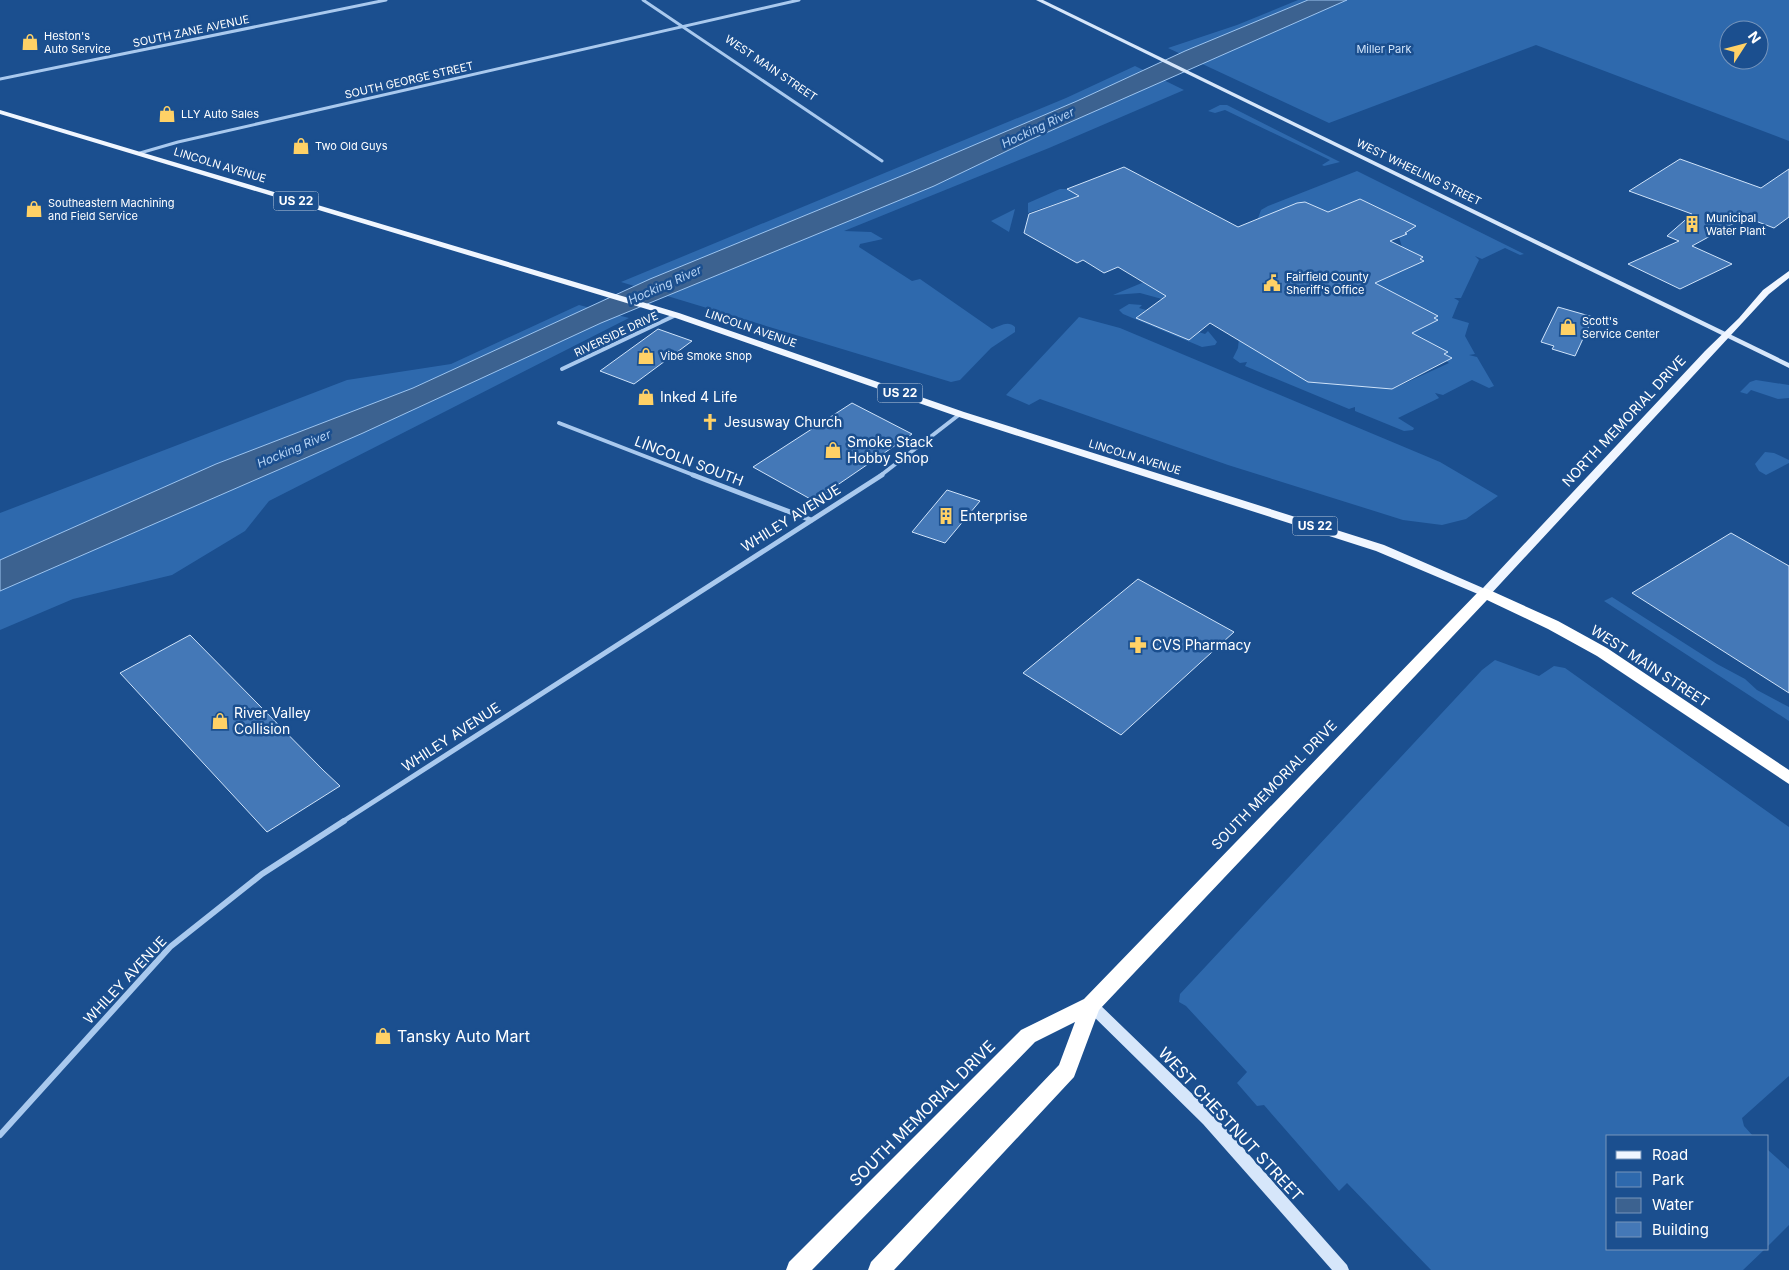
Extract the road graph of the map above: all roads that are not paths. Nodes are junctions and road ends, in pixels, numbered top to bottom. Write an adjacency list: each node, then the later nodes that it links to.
1 (386, 0): 6 (street, SOUTH ZANE AVENUE)
2 (643, 0): 5 (street, WEST MAIN STREET)
3 (798, 0): 5 (street, SOUTH GEORGE STREET)
4 (1039, 0): 12 (street, WEST WHEELING STREET)
5 (683, 26): 8 (street, SOUTH GEORGE STREET); 9 (street, WEST MAIN STREET)
6 (0, 79)
7 (0, 112): 8 (main road, LINCOLN AVENUE / US 22)
8 (140, 153): 11 (main road, LINCOLN AVENUE / US 22)
9 (882, 161)
10 (1789, 274): 12 (main road, NORTH MEMORIAL DRIVE)
11 (676, 315): 14 (street, RIVERSIDE DRIVE); 15 (main road, LINCOLN AVENUE / US 22)
12 (1728, 335): 13 (street, WEST WHEELING STREET); 18 (main road, NORTH MEMORIAL DRIVE)
13 (1789, 366)
14 (562, 369)
15 (960, 414): 17 (street, WHILEY AVENUE); 18 (main road, LINCOLN AVENUE / US 22)
16 (559, 423): 17 (street, LINCOLN SOUTH)
17 (811, 520): 21 (street, WHILEY AVENUE)
18 (1486, 593): 19 (highway, WEST MAIN STREET / US 22); 20 (highway, SOUTH MEMORIAL DRIVE)
19 (1789, 778)
20 (1092, 1005): 22 (highway, SOUTH MEMORIAL DRIVE); 23 (highway, SOUTH MEMORIAL DRIVE); 24 (street, WEST CHESTNUT STREET)
21 (0, 1135)
22 (797, 1270)
23 (879, 1270)
24 (1342, 1270)

